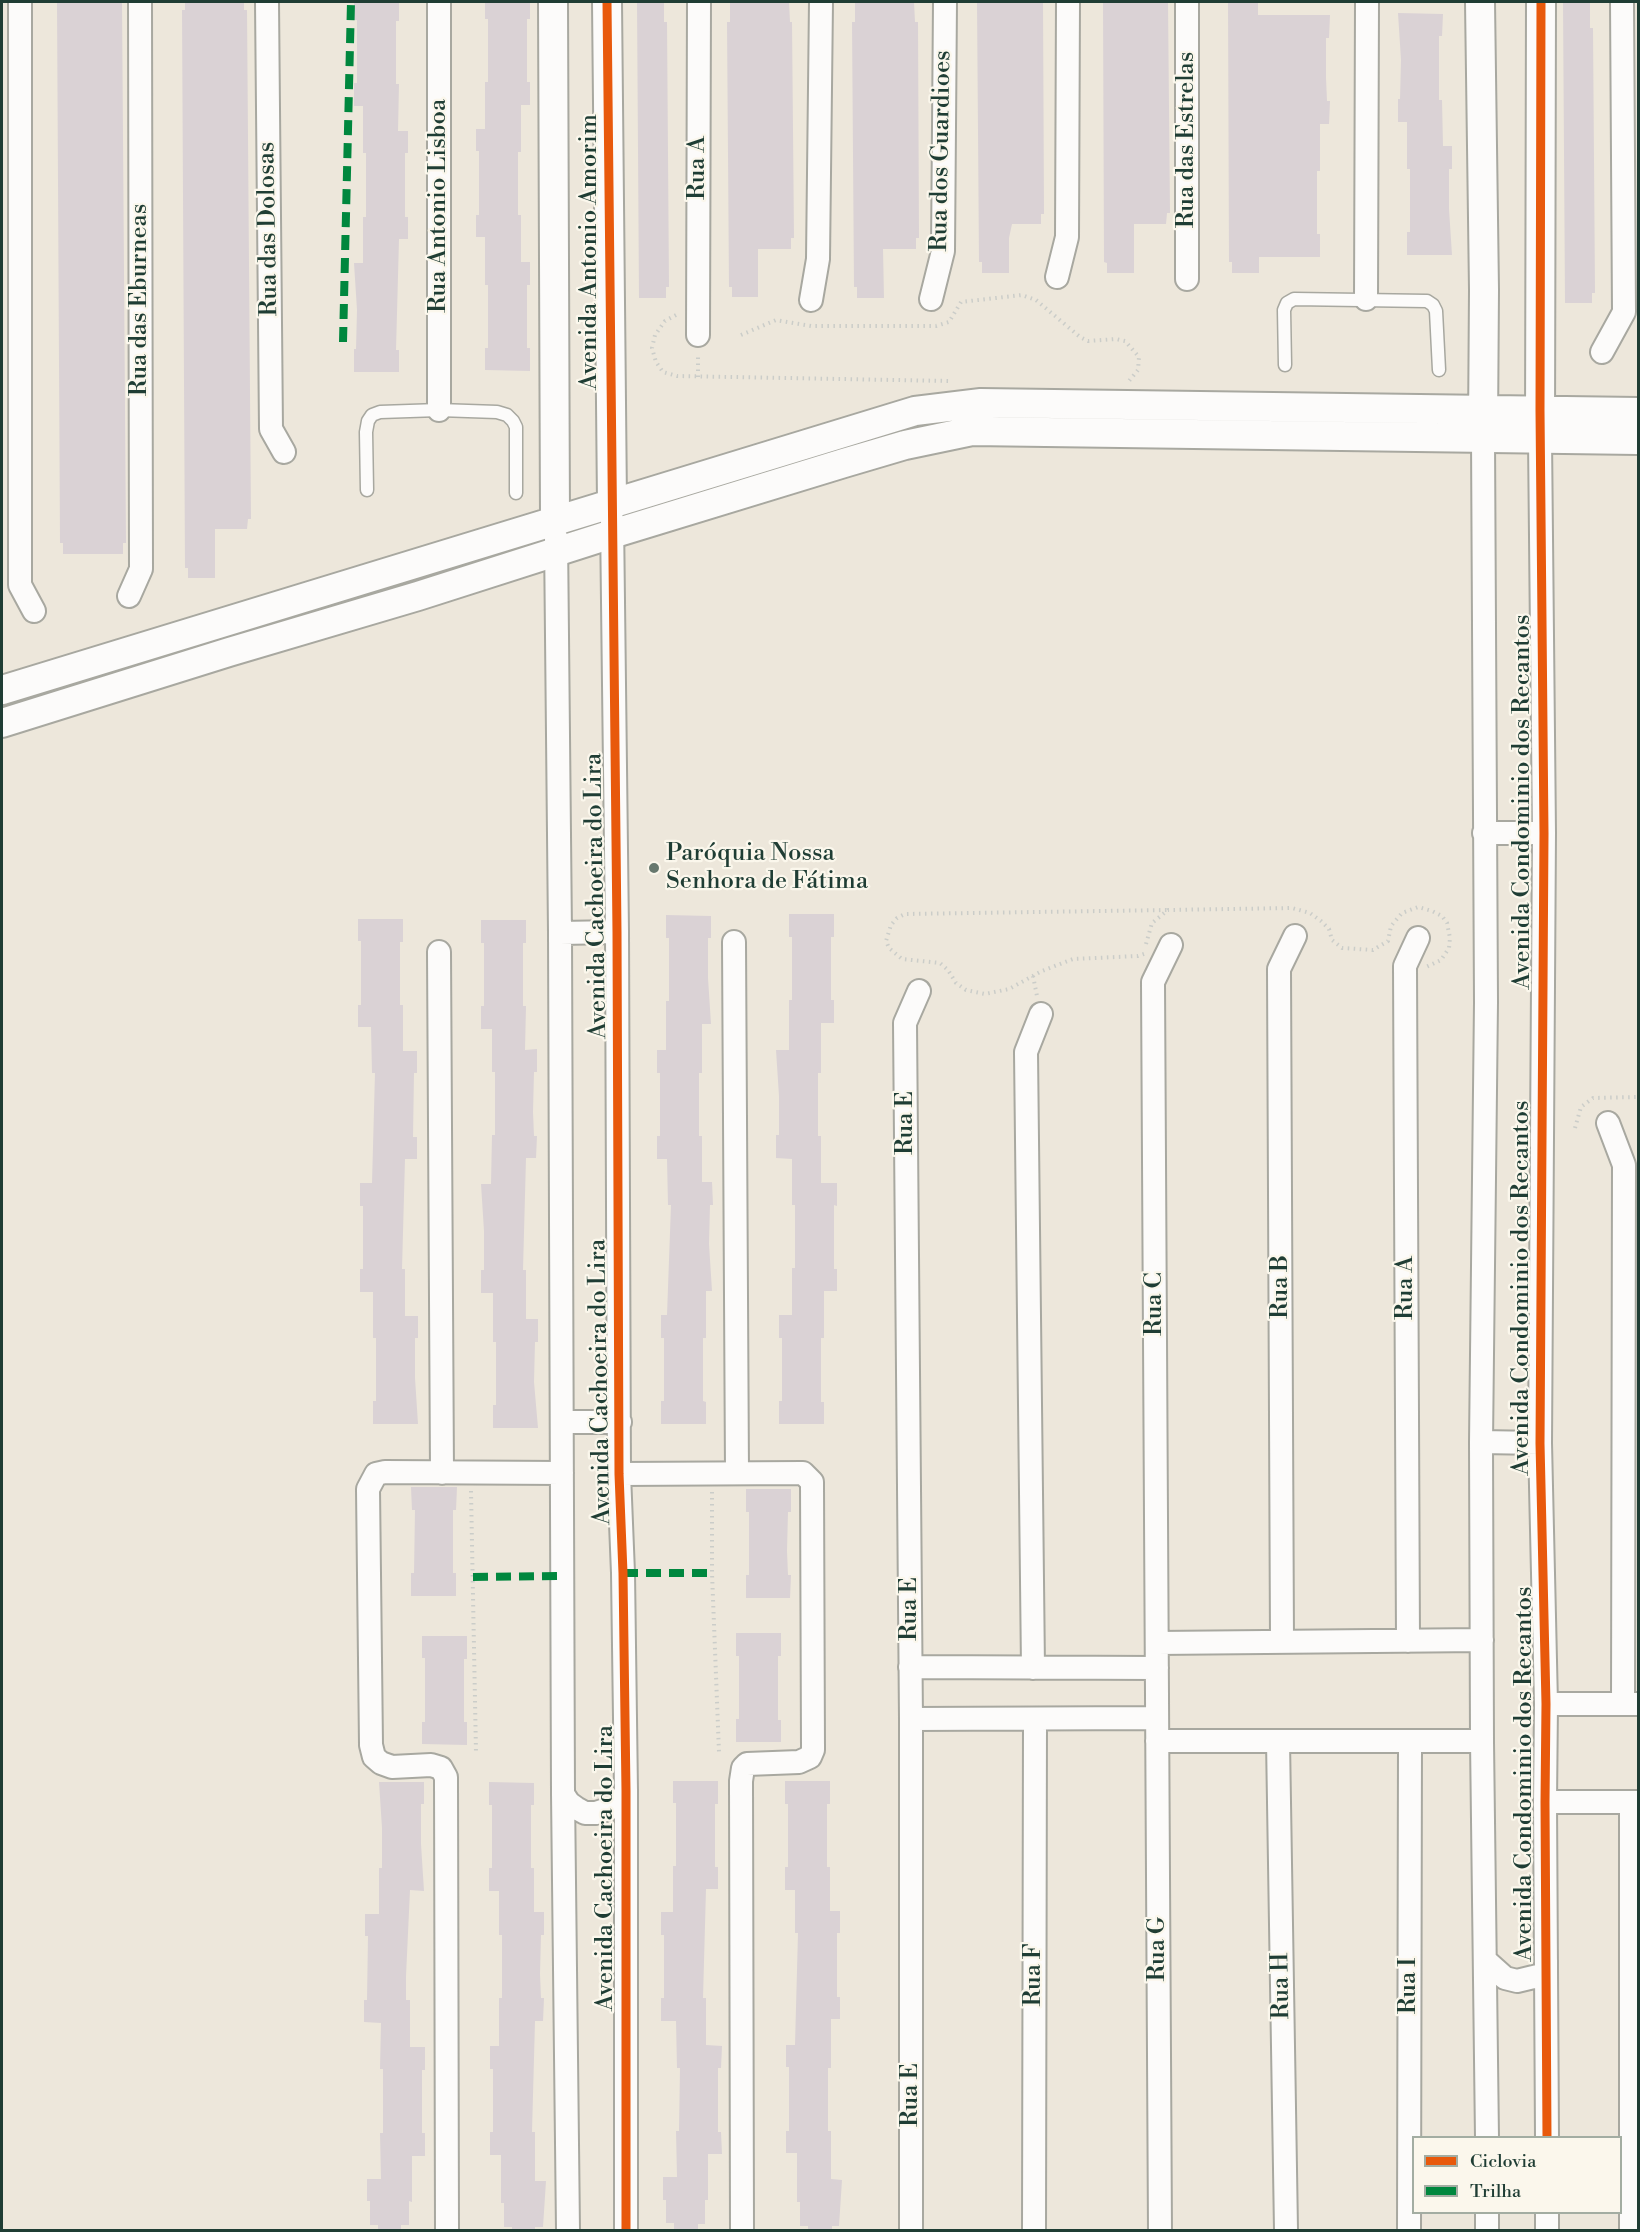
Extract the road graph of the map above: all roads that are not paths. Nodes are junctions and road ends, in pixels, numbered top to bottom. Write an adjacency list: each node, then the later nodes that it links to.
1 (20, 2): 40 (street)
2 (140, 2): 39 (street, Rua das Eburneas)
3 (267, 2): 32 (street, Rua das Dolosas)
4 (439, 2): 26 (street, Rua Antonio Lisboa)
5 (553, 2): 36 (street, Avenida Antonio Amorim)
6 (607, 2): 35 (street, Avenida Antonio Amorim)
7 (699, 2): 21 (street, Rua A)
8 (821, 2): 20 (street)
9 (945, 2): 18 (street, Rua dos Guardioes)
10 (1068, 2): 16 (street)
11 (1187, 2): 17 (street, Rua das Estrelas)
12 (1367, 2): 19 (street)
13 (1480, 2): 25 (street)
14 (1541, 2): 27 (street)
15 (1622, 2): 22 (street)
16 (1057, 277)
17 (1187, 279)
18 (931, 299)
19 (1366, 299): 23 (lane); 24 (lane)
20 (811, 300)
21 (698, 335)
22 (1602, 352)
23 (1285, 365)
24 (1439, 370)
25 (1483, 409): 27 (street); 29 (street); 35 (street)
26 (440, 410): 33 (lane); 34 (lane)
27 (1540, 410): 28 (street); 30 (street)
28 (1638, 411)
29 (1483, 438): 30 (street); 37 (street); 43 (street, Avenida Condominio dos Recantos)
30 (1540, 438): 31 (street); 44 (street, Avenida Condominio dos Recantos)
31 (1638, 440)
32 (284, 452)
33 (367, 490)
34 (516, 493)
35 (612, 503): 36 (street); 37 (street, Avenida Cachoeira do Lira)
36 (555, 520): 38 (street, Avenida Cachoeira do Lira); 41 (street)
37 (612, 534): 38 (street); 45 (street, Avenida Cachoeira do Lira)
38 (556, 552): 42 (street); 46 (street, Avenida Cachoeira do Lira)
39 (129, 596)
40 (34, 611)
41 (2, 690)
42 (2, 723)
43 (1484, 833): 44 (street); 57 (street, Avenida Condominio dos Recantos)
44 (1544, 833): 58 (street, Avenida Condominio dos Recantos)
45 (617, 932): 46 (street); 56 (street, Avenida Cachoeira do Lira)
46 (560, 933): 55 (street, Avenida Cachoeira do Lira)
47 (1295, 936): 65 (street, Rua B)
48 (1418, 938): 64 (street, Rua A)
49 (734, 942): 61 (street)
50 (1171, 945): 66 (street, Rua C)
51 (439, 952): 59 (street)
52 (919, 991): 67 (street, Rua E)
53 (1041, 1014): 68 (street)
54 (1608, 1123): 71 (street)
55 (562, 1422): 56 (street); 60 (street, Avenida Cachoeira do Lira)
56 (620, 1422): 62 (street, Avenida Cachoeira do Lira)
57 (1481, 1442): 58 (street); 63 (street, Avenida Condominio dos Recantos)
58 (1540, 1443): 70 (street, Avenida Condominio dos Recantos)
59 (442, 1473): 60 (street); 88 (street)
60 (562, 1473): 79 (street, Avenida Cachoeira do Lira)
61 (737, 1473): 62 (street); 91 (street)
62 (619, 1474): 78 (street, Avenida Cachoeira do Lira)
63 (1482, 1640): 64 (street); 77 (street, Avenida Condominio dos Recantos)
64 (1408, 1641): 65 (street)
65 (1282, 1642): 66 (street)
66 (1157, 1643): 69 (street, Rua C)
67 (910, 1667): 68 (street); 72 (street, Rua E)
68 (1033, 1668): 69 (street)
69 (1157, 1668): 74 (street, Rua G)
70 (1546, 1704): 71 (street); 80 (street, Avenida Condominio dos Recantos)
71 (1631, 1704)
72 (911, 1719): 73 (street); 92 (street, Rua E)
73 (1035, 1719): 74 (street); 93 (street, Rua F)
74 (1157, 1729): 75 (street); 94 (street, Rua G)
75 (1278, 1741): 76 (street); 95 (street, Rua H)
76 (1410, 1741): 77 (street); 96 (street, Rua I)
77 (1482, 1741): 83 (street, Avenida Condominio dos Recantos)
78 (626, 1791): 79 (street); 90 (street, Avenida Cachoeira do Lira)
79 (563, 1794): 89 (street, Avenida Cachoeira do Lira)
80 (1545, 1802): 81 (street); 82 (street, Avenida Condominio dos Recantos)
81 (1635, 1802): 99 (street)
82 (1546, 1958): 83 (street); 85 (street, Avenida Condominio dos Recantos)
83 (1486, 1960): 84 (street, Avenida Condominio dos Recantos)
84 (1487, 2136)
85 (1547, 2136)
86 (1487, 2214): 97 (street)
87 (1547, 2214): 98 (street)
88 (447, 2230)
89 (568, 2230)
90 (626, 2230)
91 (742, 2230)
92 (911, 2230)
93 (1034, 2230)
94 (1160, 2230)
95 (1286, 2230)
96 (1409, 2230)
97 (1487, 2230)
98 (1547, 2230)
99 (1631, 2230)

